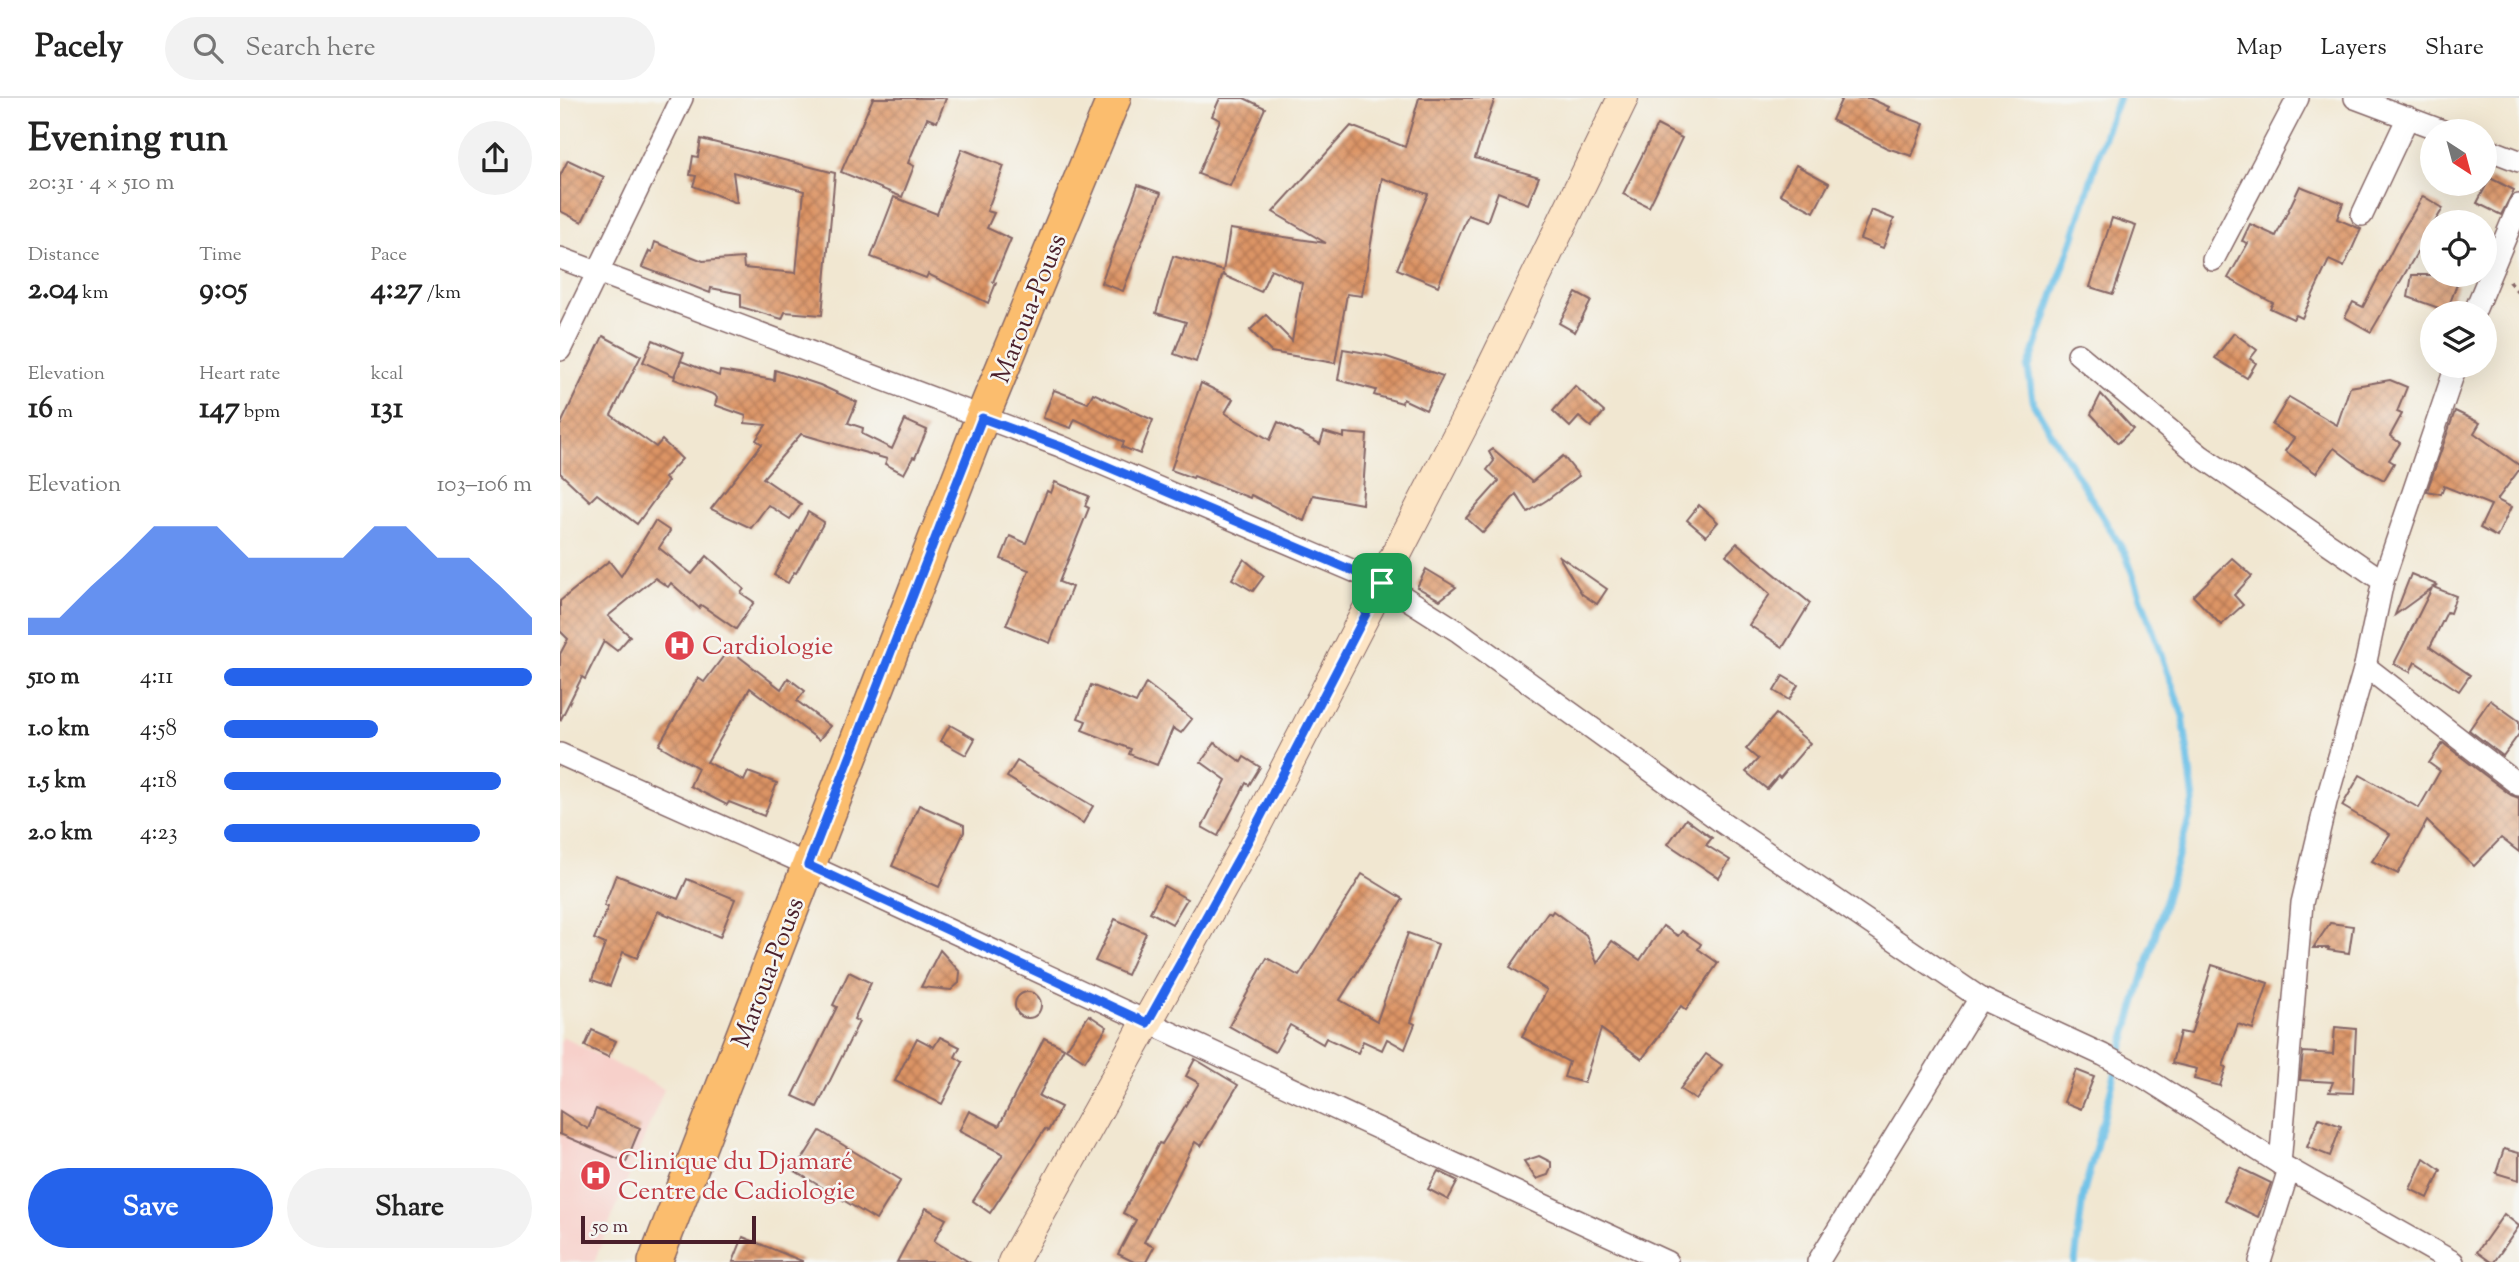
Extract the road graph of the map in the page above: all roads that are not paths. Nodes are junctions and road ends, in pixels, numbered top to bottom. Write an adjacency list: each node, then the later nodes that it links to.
1 (682, 98): 14 (street)
2 (1114, 98): 19 (main road, Maroua-Pouss)
3 (1623, 98): 21 (main road)
4 (2298, 98): 13 (street)
5 (2355, 98): 6 (street)
6 (2407, 117): 7 (street); 11 (street)
7 (2420, 122)
8 (2497, 153): 9 (street)
9 (2519, 161)
10 (2519, 205): 15 (street)
11 (2361, 215)
12 (560, 258): 14 (street)
13 (2213, 260)
14 (598, 271): 16 (street); 19 (street)
15 (2479, 301)
16 (560, 350)
17 (2078, 354): 20 (street)
18 (2452, 378): 20 (street)
19 (982, 418): 21 (street); 25 (main road, Maroua-Pouss)
20 (2383, 581): 22 (street)
21 (1382, 583): 26 (street); 27 (main road)
22 (2365, 666): 24 (street); 28 (street)
23 (560, 754): 25 (street)
24 (2519, 785)
25 (808, 865): 27 (street); 30 (main road, Maroua-Pouss)
26 (1980, 998): 28 (street); 33 (street)
27 (1147, 1023): 31 (main road); 32 (street)
28 (2284, 1166): 29 (street); 34 (street)
29 (2427, 1255): 35 (street)
30 (655, 1262)
31 (1013, 1262)
32 (1667, 1262)
33 (1818, 1262)
34 (2260, 1262)
35 (2453, 1262)

